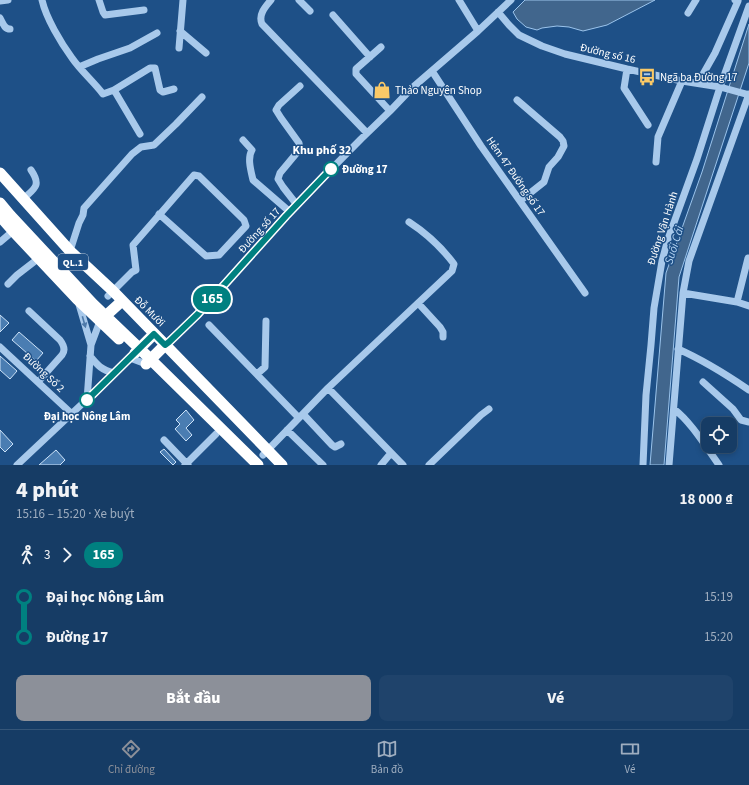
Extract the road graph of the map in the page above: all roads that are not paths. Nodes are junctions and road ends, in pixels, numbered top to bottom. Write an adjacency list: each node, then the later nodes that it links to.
1 (8, 0): 11 (street)
2 (42, 0): 27 (street)
3 (99, 0): 13 (street)
4 (183, 0): 20 (street)
5 (271, 0): 41 (street)
6 (299, 0): 14 (street)
7 (459, 0): 21 (street)
8 (511, 0): 15 (street, Đường số 17)
9 (696, 0): 16 (street)
10 (735, 0): 31 (street)
11 (0, 1)
12 (749, 6): 33 (street, Đường Vận Hành)
13 (144, 10)
14 (310, 11)
15 (498, 12): 21 (street, Đường số 17); 28 (street, Đường số 16)
16 (688, 13)
17 (333, 15): 26 (street)
18 (0, 18): 19 (street)
19 (10, 29)
20 (180, 31): 24 (street); 25 (street)
21 (478, 31): 29 (street, Đường số 17)
22 (157, 33): 27 (street)
23 (381, 47): 26 (street)
24 (179, 48)
25 (206, 54)
26 (370, 57): 39 (street)
27 (79, 67): 35 (street)
28 (627, 69): 30 (street, Đường số 16); 40 (street)
29 (432, 71): 39 (street, Đường số 17); 49 (street, Hẻm 47 Đường số 17)
30 (682, 80): 31 (street, Đường số 16); 44 (street)
31 (698, 83): 33 (street, Đường số 16)
32 (300, 86): 51 (street)
33 (723, 87): 36 (street, Đường số 16); 110 (street, Đường Vận Hành)
34 (174, 89): 35 (street)
35 (114, 90): 42 (street)
36 (747, 94): 63 (street)
37 (202, 97): 58 (street)
38 (517, 100): 49 (street)
39 (390, 111): 41 (street, Đường số 17)
40 (648, 125)
41 (367, 133): 51 (street, Đường số 17)
42 (140, 134)
43 (243, 140): 52 (street)
44 (656, 162)
45 (31, 170): 48 (street)
46 (0, 173): 48 (highway, Đỗ Mười / QL.1)
47 (0, 183): 64 (highway, Đỗ Mười / QL.1)
48 (23, 199): 58 (highway, Đỗ Mười / QL.1)
49 (520, 201): 62 (street, Hẻm 47 Đường số 17)
50 (0, 203): 71 (highway, Đỗ Mười / QL.1)
51 (297, 205): 52 (street, Đường số 17)
52 (290, 212): 78 (street, Đường số 17)
53 (159, 214): 53 (street); 64 (street)
54 (1, 218): 56 (highway, Đỗ Mười / QL.1)
55 (409, 222): 68 (street)
56 (13, 231): 57 (street); 59 (highway, Đỗ Mười / QL.1)
57 (0, 242)
58 (70, 251): 64 (highway, Đỗ Mười / QL.1)
59 (39, 258): 61 (street); 65 (highway, Đỗ Mười / QL.1)
60 (748, 258): 66 (street)
61 (8, 284)
62 (585, 293)
63 (683, 293): 66 (street); 79 (street)
64 (110, 294): 67 (highway, Đỗ Mười / QL.1)
65 (77, 299): 71 (highway, Đỗ Mười / QL.1); 76 (street, one-way to 76)
66 (736, 302): 69 (street)
67 (119, 303): 71 (highway); 74 (highway, Đỗ Mười / QL.1)
68 (418, 303): 75 (street); 87 (street)
69 (749, 306)
70 (29, 311): 85 (street)
71 (103, 318): 76 (street); 80 (highway, Đỗ Mười / QL.1)
72 (266, 321): 84 (street)
73 (209, 325): 84 (street)
74 (152, 336): 78 (highway, Đỗ Mười / QL.1); 80 (highway)
75 (443, 337)
76 (90, 346): 81 (street)
77 (0, 347): 85 (street, Đường Số 2)
78 (163, 347): 82 (highway); 100 (highway, Đỗ Mười / QL.1)
79 (678, 349): 88 (street); 91 (street)
80 (134, 353): 82 (highway, Đỗ Mười / QL.1); 83 (street)
81 (90, 356): 83 (street); 89 (street)
82 (148, 362): 96 (highway, Đỗ Mười / QL.1); 100 (highway, Đỗ Mười / QL.1)
83 (114, 374): 89 (street)
84 (257, 374): 93 (street)
85 (38, 382): 92 (street, Đường Số 2)
86 (703, 382): 94 (street)
87 (328, 388): 93 (street); 99 (street)
88 (749, 390)
89 (87, 400): 92 (street)
90 (490, 409): 109 (street)
91 (674, 409): 111 (street); 112 (street)
92 (72, 414): 102 (street)
93 (301, 416): 95 (street); 98 (street)
94 (749, 422)
95 (288, 430): 100 (street); 106 (street)
96 (216, 434): 101 (street); 103 (highway, Đỗ Mười / QL.1)
97 (164, 440): 101 (street)
98 (341, 444)
99 (391, 453): 107 (street); 108 (street)
100 (263, 457): 104 (highway, Đỗ Mười / QL.1); 105 (highway, Đỗ Mười / QL.1)
101 (186, 464)
102 (18, 465)
103 (247, 465)
104 (273, 465)
105 (282, 465)
106 (323, 465)
107 (381, 465)
108 (403, 465)
109 (429, 465)
110 (643, 465)
111 (669, 465)
112 (719, 465)

